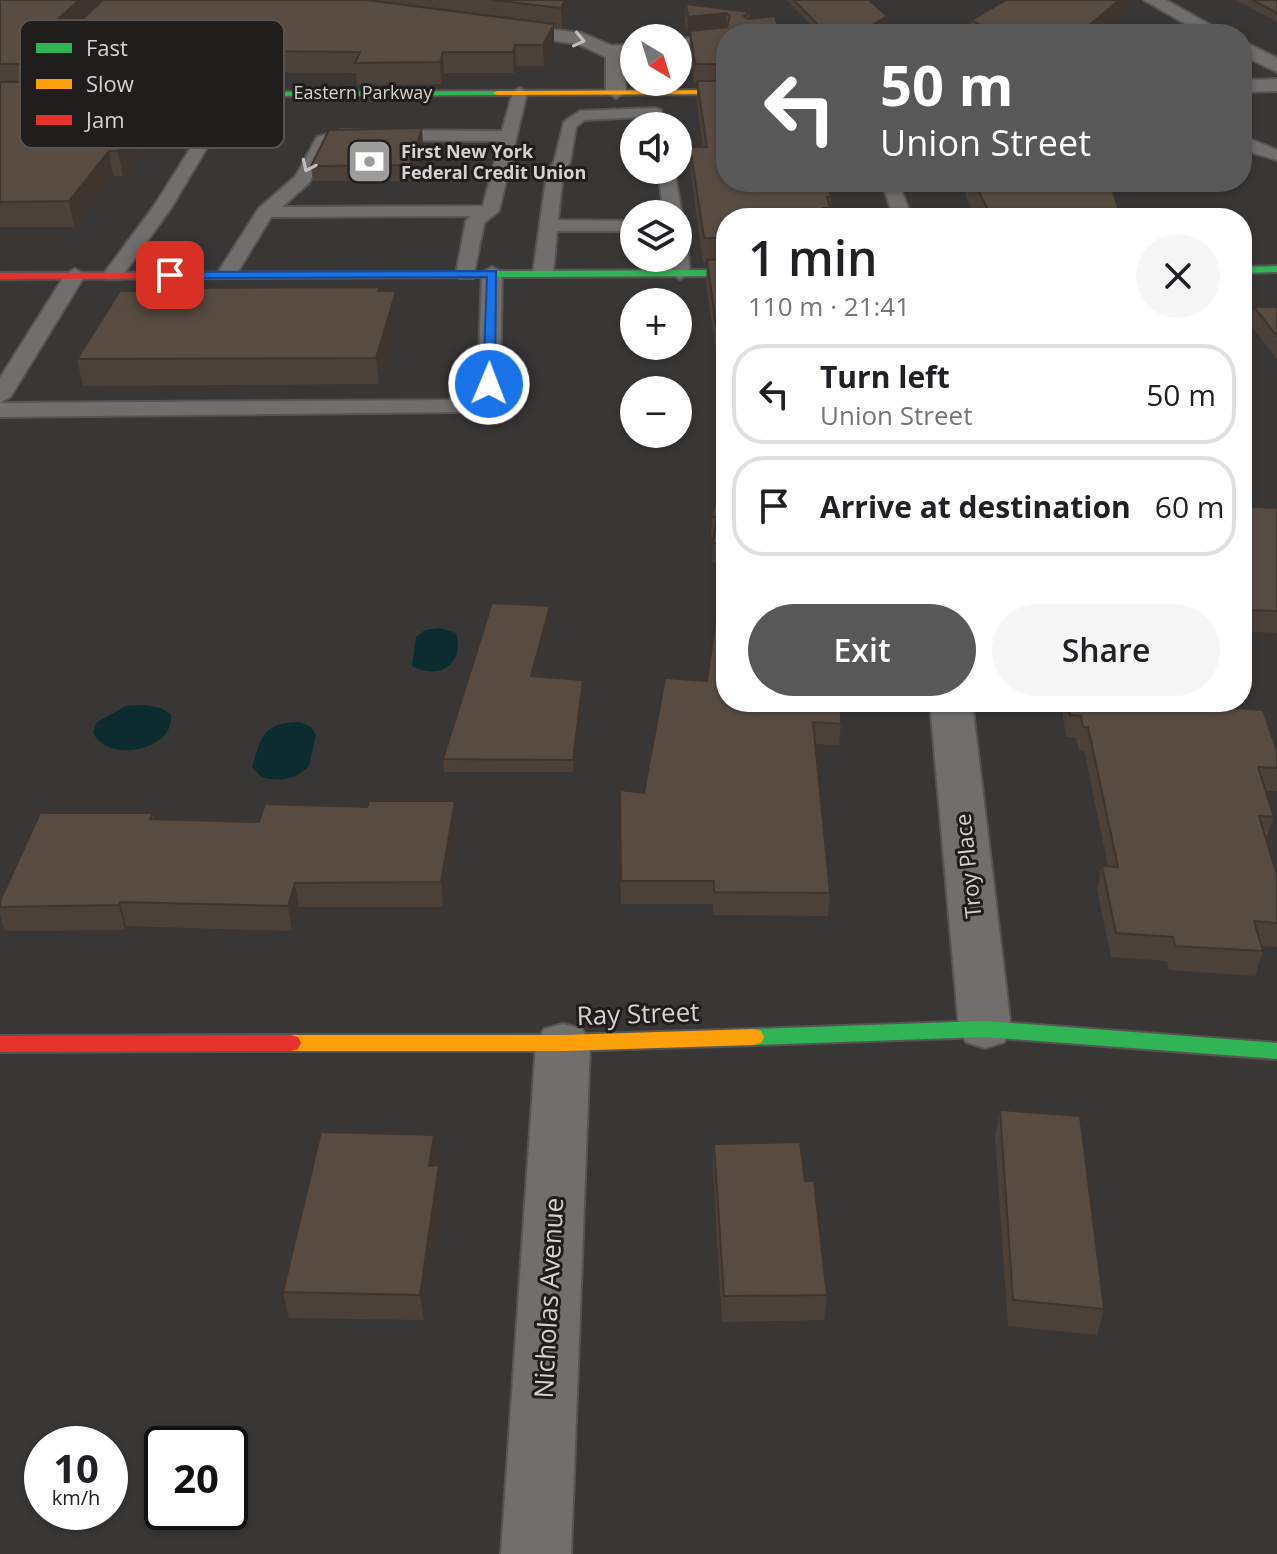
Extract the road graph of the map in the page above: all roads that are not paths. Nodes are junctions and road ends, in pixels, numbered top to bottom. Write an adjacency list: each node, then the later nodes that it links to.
1 (1153, 0): 2 (street)
2 (1198, 24)
3 (473, 25): 7 (street, one-way to 7)
4 (716, 39): 5 (lane)
5 (692, 42)
6 (620, 49): 7 (lane)
7 (608, 50): 13 (street)
8 (1252, 52): 9 (street)
9 (1277, 66)
10 (1277, 85): 11 (street)
11 (1252, 86)
12 (520, 92): 13 (street, Eastern Parkway); 17 (street, Eastern Parkway); 21 (lane)
13 (616, 92): 14 (street, Eastern Parkway)
14 (620, 92)
15 (692, 92): 16 (street, Eastern Parkway)
16 (716, 92)
17 (284, 94)
18 (0, 95): 19 (street, Eastern Parkway)
19 (20, 95)
20 (620, 118): 27 (lane)
21 (510, 136): 25 (lane); 26 (lane, one-way to 26)
22 (199, 148): 38 (lane)
23 (1252, 148): 24 (lane)
24 (1277, 155)
25 (490, 211): 26 (lane); 36 (lane)
26 (265, 212): 35 (lane)
27 (548, 225): 28 (lane); 32 (lane)
28 (620, 226)
29 (1277, 269): 30 (street)
30 (1252, 270)
31 (492, 273): 32 (street); 36 (street); 40 (lane)
32 (543, 273): 33 (street)
33 (680, 273): 34 (street)
34 (716, 273)
35 (227, 274): 36 (street); 38 (street)
36 (466, 274)
37 (75, 275): 38 (street); 39 (street); 40 (lane)
38 (113, 275)
39 (0, 276)
40 (3, 411)
41 (952, 712): 42 (street, Troy Place)
42 (985, 1029): 43 (street, Ray Street); 45 (street, Ray Street)
43 (563, 1043): 44 (street, Ray Street); 46 (street, Nicholas Avenue)
44 (0, 1044)
45 (1277, 1051)
46 (536, 1554)

